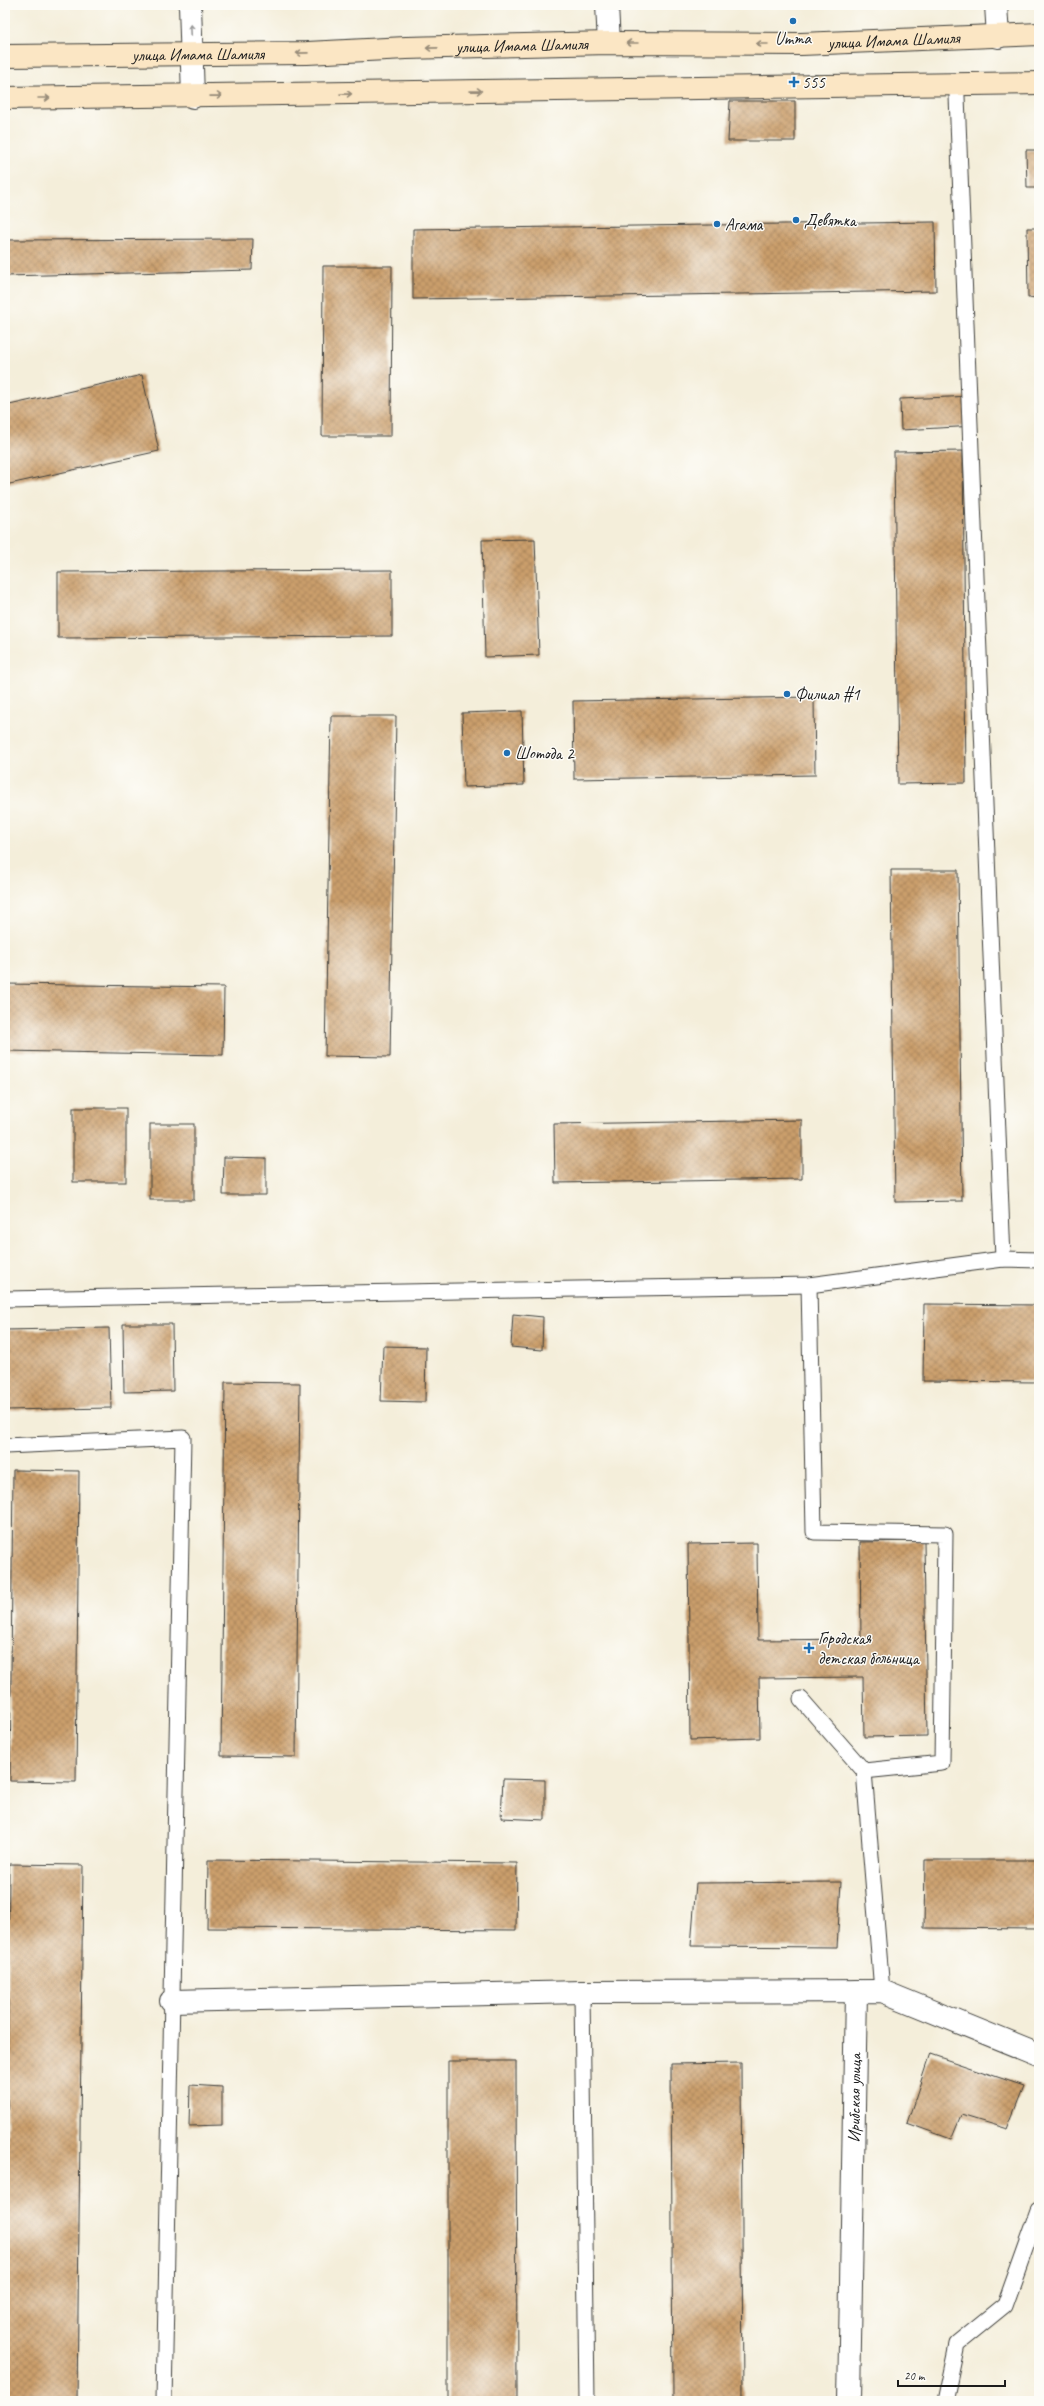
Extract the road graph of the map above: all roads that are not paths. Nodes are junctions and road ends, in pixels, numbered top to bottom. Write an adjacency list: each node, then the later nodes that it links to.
1 (190, 5): 7 (street, one-way to 1)
2 (607, 5): 6 (street)
3 (996, 5): 5 (street)
4 (1039, 34): 5 (main road, улица Имама Шамиля)
5 (998, 37): 6 (main road, улица Имама Шамиля, one-way to 6)
6 (609, 43): 7 (main road, улица Имама Шамиля, one-way to 7)
7 (192, 54): 8 (main road, улица Имама Шамиля); 11 (street)
8 (5, 56)
9 (1039, 83): 11 (main road, one-way to 9)
10 (957, 96): 13 (lane)
11 (193, 97): 12 (main road, one-way to 11)
12 (5, 98)
13 (1002, 1259): 14 (lane); 15 (lane)
14 (1039, 1260)
15 (809, 1285): 16 (lane); 19 (lane)
16 (5, 1299)
17 (5, 1446): 23 (lane)
18 (801, 1699): 19 (lane)
19 (864, 1771): 21 (lane)
20 (856, 1991): 21 (street); 22 (street); 28 (street, Ирибская улица)
21 (882, 1991): 24 (street)
22 (582, 1992): 23 (street); 27 (lane)
23 (171, 2001): 26 (lane)
24 (1039, 2055)
25 (1039, 2210): 29 (lane)
26 (164, 2401)
27 (587, 2401)
28 (849, 2401)
29 (945, 2401)

